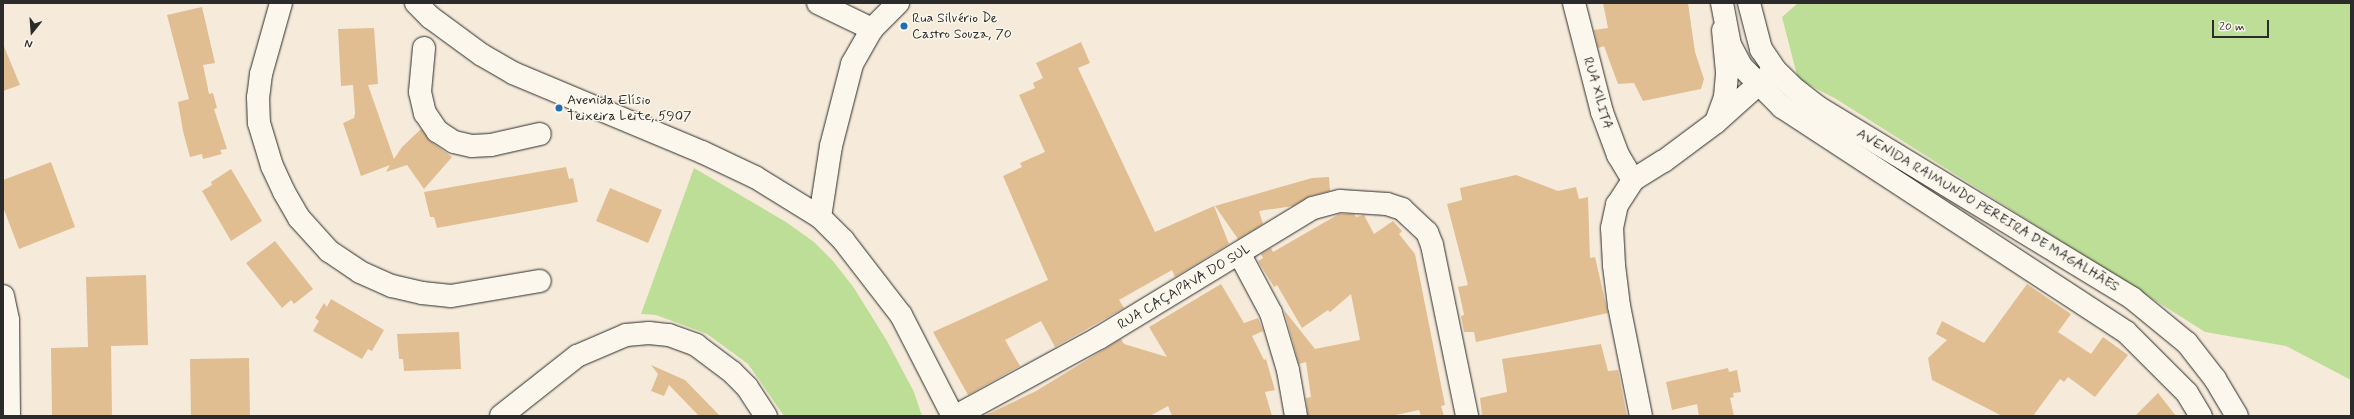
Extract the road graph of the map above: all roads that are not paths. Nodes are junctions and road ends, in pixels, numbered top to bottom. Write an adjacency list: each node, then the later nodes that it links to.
1 (281, 3): 17 (street)
2 (416, 3): 15 (street)
3 (818, 3): 8 (street)
4 (898, 3): 8 (street)
5 (1574, 3): 14 (street, RUA XILITA)
6 (1748, 3): 10 (street, AVENIDA RAIMUNDO PEREIRA DE MAGALHÃES)
7 (1722, 9): 11 (street, AVENIDA RAIMUNDO PEREIRA DE MAGALHÃES); 12 (street)
8 (872, 29): 15 (street)
9 (424, 48): 13 (street)
10 (1775, 70): 11 (street); 28 (street, AVENIDA RAIMUNDO PEREIRA DE MAGALHÃES)
11 (1758, 86): 12 (street); 27 (street, AVENIDA RAIMUNDO PEREIRA DE MAGALHÃES)
12 (1715, 123): 14 (street)
13 (540, 134)
14 (1630, 183): 26 (street)
15 (820, 217): 22 (street)
16 (1239, 253): 23 (street, RUA CAÇAPAVA DO SUL); 24 (street); 25 (street, RUA CAÇAPAVA DO SUL)
17 (540, 281)
18 (3, 296): 20 (street)
19 (508, 414): 21 (street)
20 (9, 416)
21 (766, 416)
22 (952, 416)
23 (956, 416)
24 (1296, 416)
25 (1467, 416)
26 (1641, 416)
27 (2201, 416)
28 (2237, 416)

